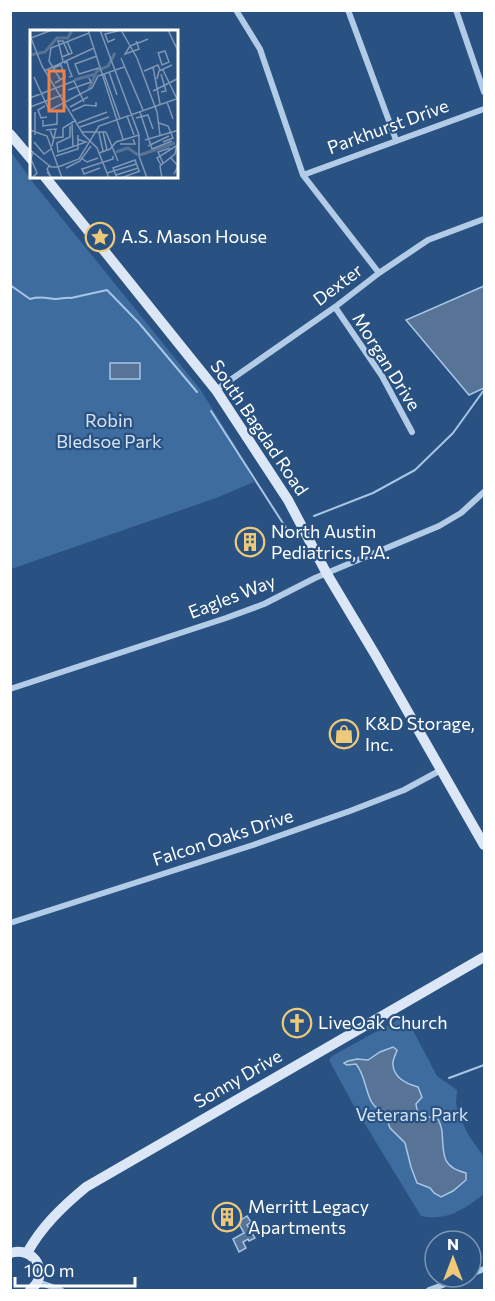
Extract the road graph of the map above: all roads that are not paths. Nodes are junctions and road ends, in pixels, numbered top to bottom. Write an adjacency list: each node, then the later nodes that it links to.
1 (236, 10): 9 (street)
2 (348, 10): 7 (street)
3 (456, 11): 4 (street)
4 (484, 92)
5 (484, 109): 7 (street, Parkhurst Drive)
6 (10, 134): 8 (main road)
7 (396, 140): 9 (street, Parkhurst Drive)
8 (30, 158)
9 (303, 175): 12 (street)
10 (46, 178): 14 (main road, South Bagdad Road)
11 (484, 219): 12 (street, Dexter)
12 (379, 273): 13 (street, Dexter)
13 (335, 307): 14 (street, Dexter); 15 (street, Morgan Drive)
14 (216, 390): 17 (main road, South Bagdad Road)
15 (412, 432)
16 (484, 492): 17 (street, Eagles Way)
17 (327, 574): 18 (street, Eagles Way); 19 (main road, South Bagdad Road)
18 (10, 689)
19 (441, 770): 20 (main road, South Bagdad Road); 21 (street, Falcon Oaks Drive)
20 (484, 845)
21 (10, 923)
22 (484, 957): 24 (main road, Sonny Drive)
23 (10, 1253): 24 (main road)
24 (27, 1253): 25 (main road)
25 (34, 1286): 26 (street)
26 (61, 1290)

